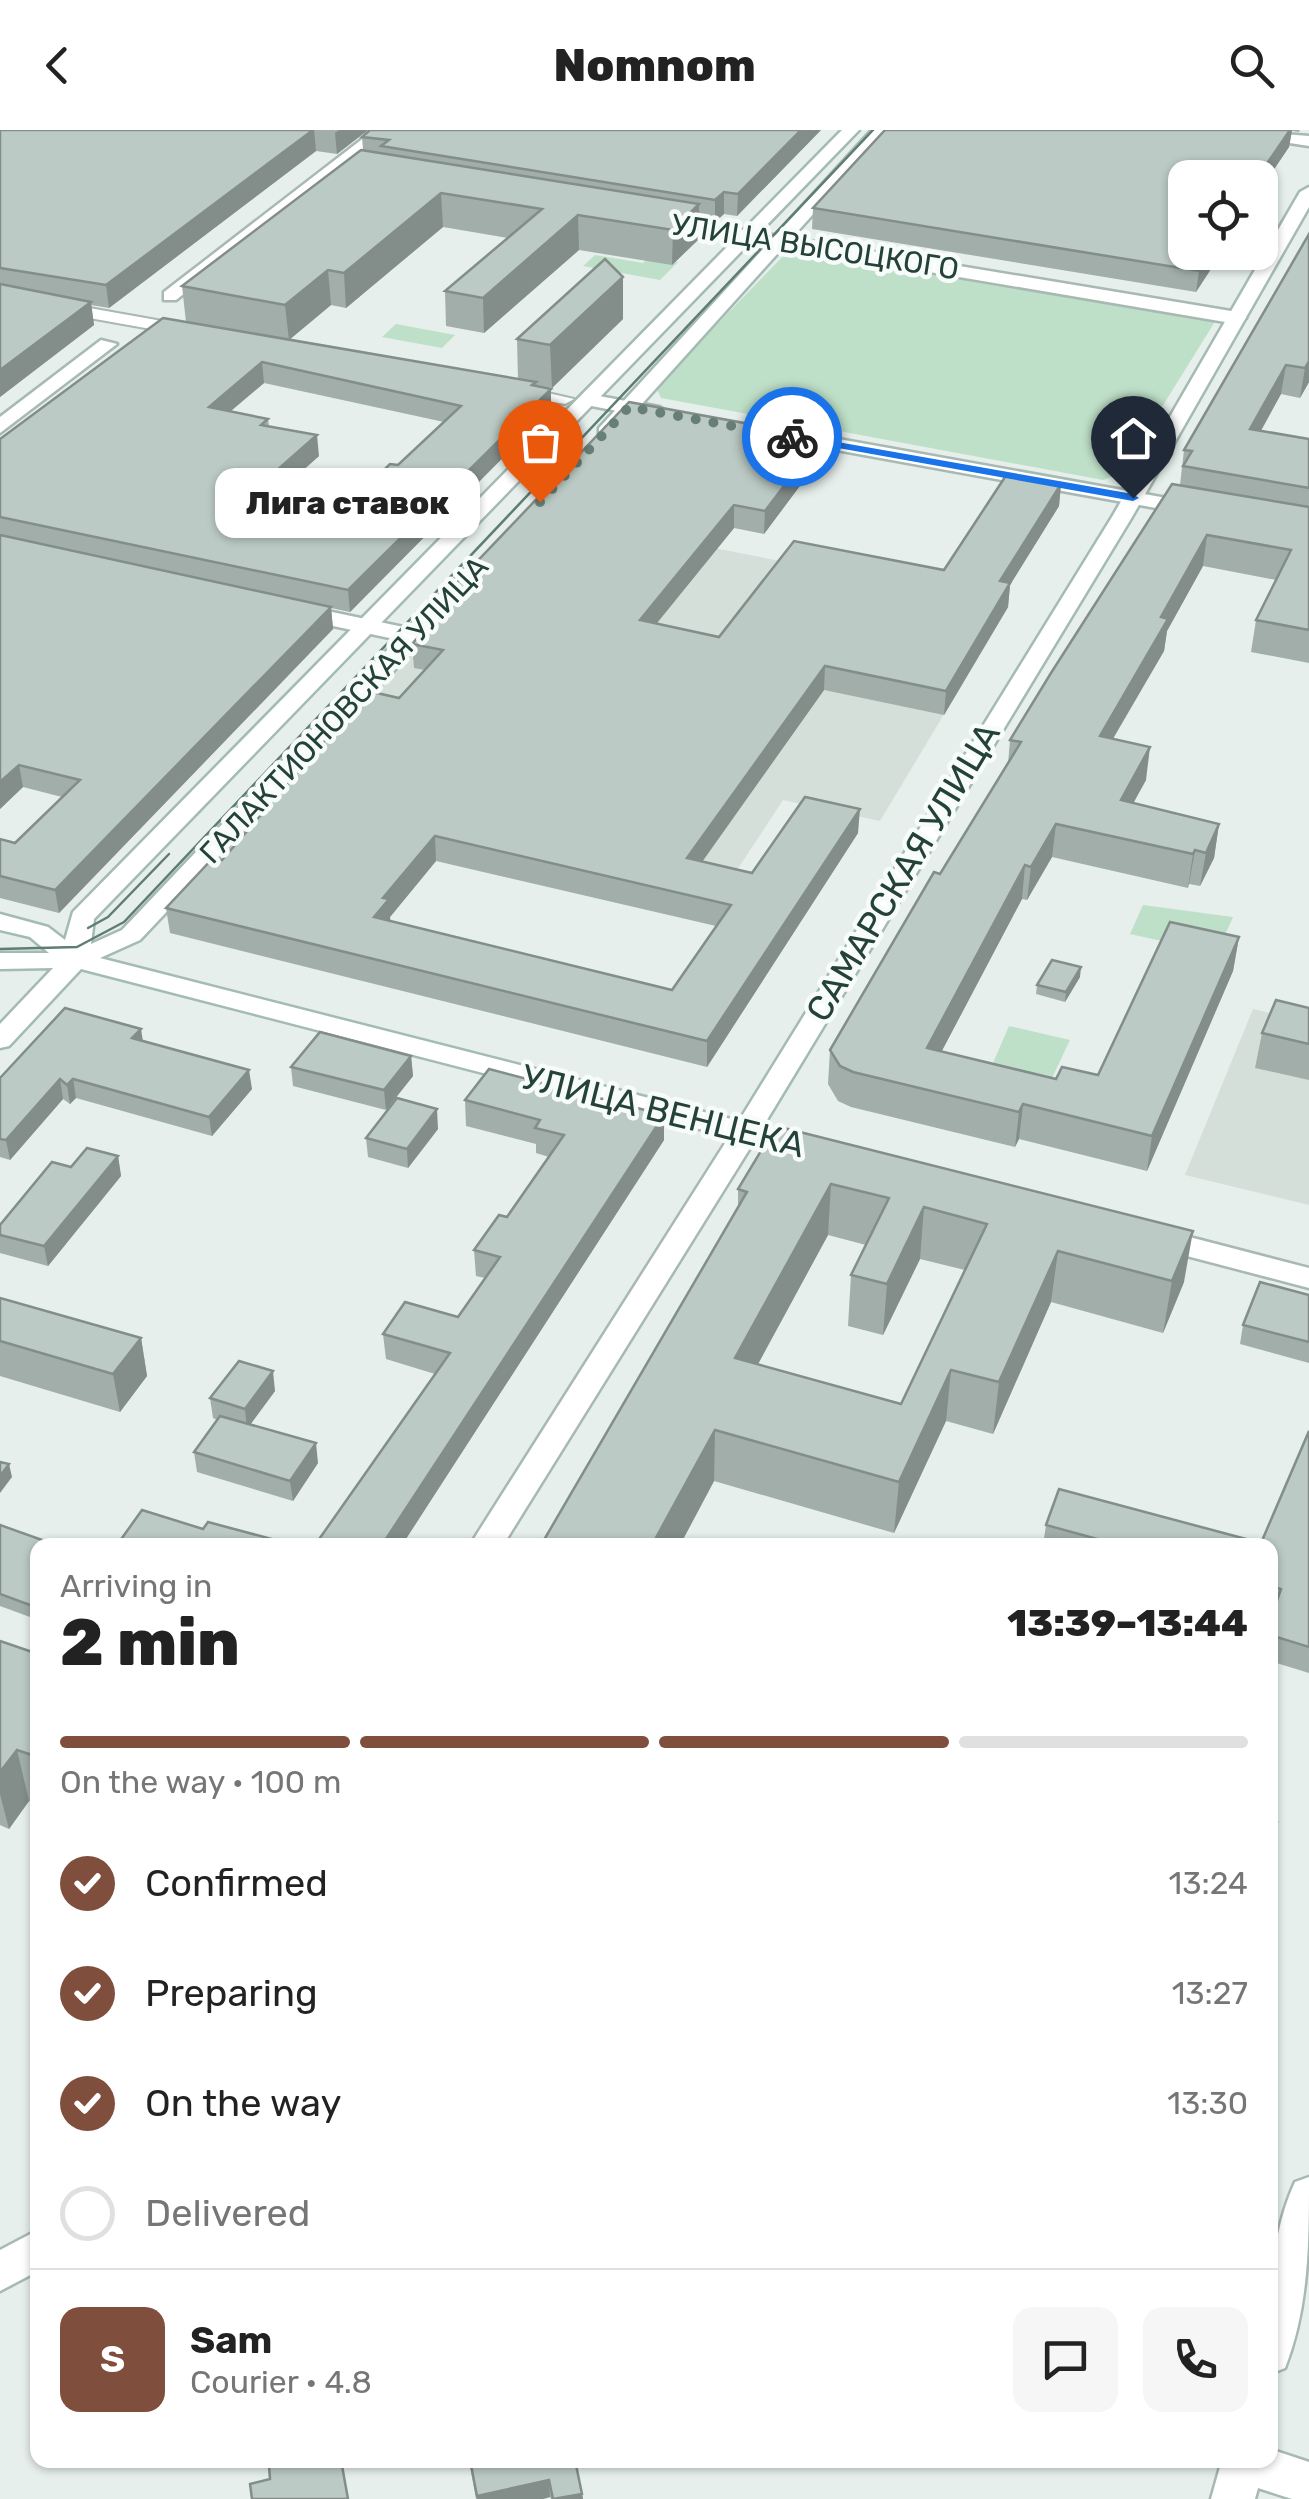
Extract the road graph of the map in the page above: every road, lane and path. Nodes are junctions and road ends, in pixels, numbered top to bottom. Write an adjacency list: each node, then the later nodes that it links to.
1 (384, 130): 6 (main road)
2 (851, 130): 10 (main road, ГАЛАКТИОНОВСКАЯ УЛИЦА)
3 (882, 130): 11 (main road)
4 (1236, 130): 5 (main road)
5 (1309, 140)
6 (334, 169): 7 (main road); 13 (main road)
7 (370, 174)
8 (1309, 192): 14 (main road, САМАРСКАЯ УЛИЦА)
9 (636, 217): 10 (main road, УЛИЦА ВЫСОЦКОГО)
10 (748, 236): 11 (main road, УЛИЦА ВЫСОЦКОГО); 19 (main road, ГАЛАКТИОНОВСКАЯ УЛИЦА)
11 (780, 241): 14 (main road, УЛИЦА ВЫСОЦКОГО); 20 (main road)
12 (0, 296): 15 (street)
13 (170, 296)
14 (1237, 318): 25 (main road, САМАРСКАЯ УЛИЦА)
15 (218, 336)
16 (108, 344): 22 (main road)
17 (488, 385): 18 (street)
18 (565, 399)
19 (588, 400): 20 (main road); 29 (main road, ГАЛАКТИОНОВСКАЯ УЛИЦА)
20 (629, 407): 21 (main road); 24 (main road)
21 (672, 415)
22 (0, 427)
23 (766, 432): 25 (main road)
24 (589, 450)
25 (1133, 498): 26 (main road); 35 (main road, САМАРСКАЯ УЛИЦА)
26 (1222, 514)
27 (494, 550): 30 (main road, ГАЛАКТИОНОВСКАЯ УЛИЦА)
28 (274, 606): 29 (main road)
29 (366, 626): 30 (main road); 32 (main road, ГАЛАКТИОНОВСКАЯ УЛИЦА)
30 (414, 636): 32 (main road, ГАЛАКТИОНОВСКАЯ УЛИЦА)
31 (0, 922): 32 (main road, УЛИЦА ВЕНЦЕКА)
32 (75, 960): 33 (main road, УЛИЦА ВЕНЦЕКА); 34 (main road, ГАЛАКТИОНОВСКАЯ УЛИЦА); 35 (main road, УЛИЦА ВЕНЦЕКА)
33 (0, 961)
34 (0, 1040)
35 (746, 1132): 36 (main road, УЛИЦА ВЕНЦЕКА); 39 (main road, САМАРСКАЯ УЛИЦА)
36 (776, 1140)
37 (1116, 1228): 38 (main road)
38 (1309, 1278)
39 (490, 1538)
40 (1309, 2195): 43 (main road)
41 (30, 2254): 42 (main road)
42 (0, 2272)
43 (1278, 2321)
44 (1240, 2474): 45 (main road)
45 (1309, 2483)

